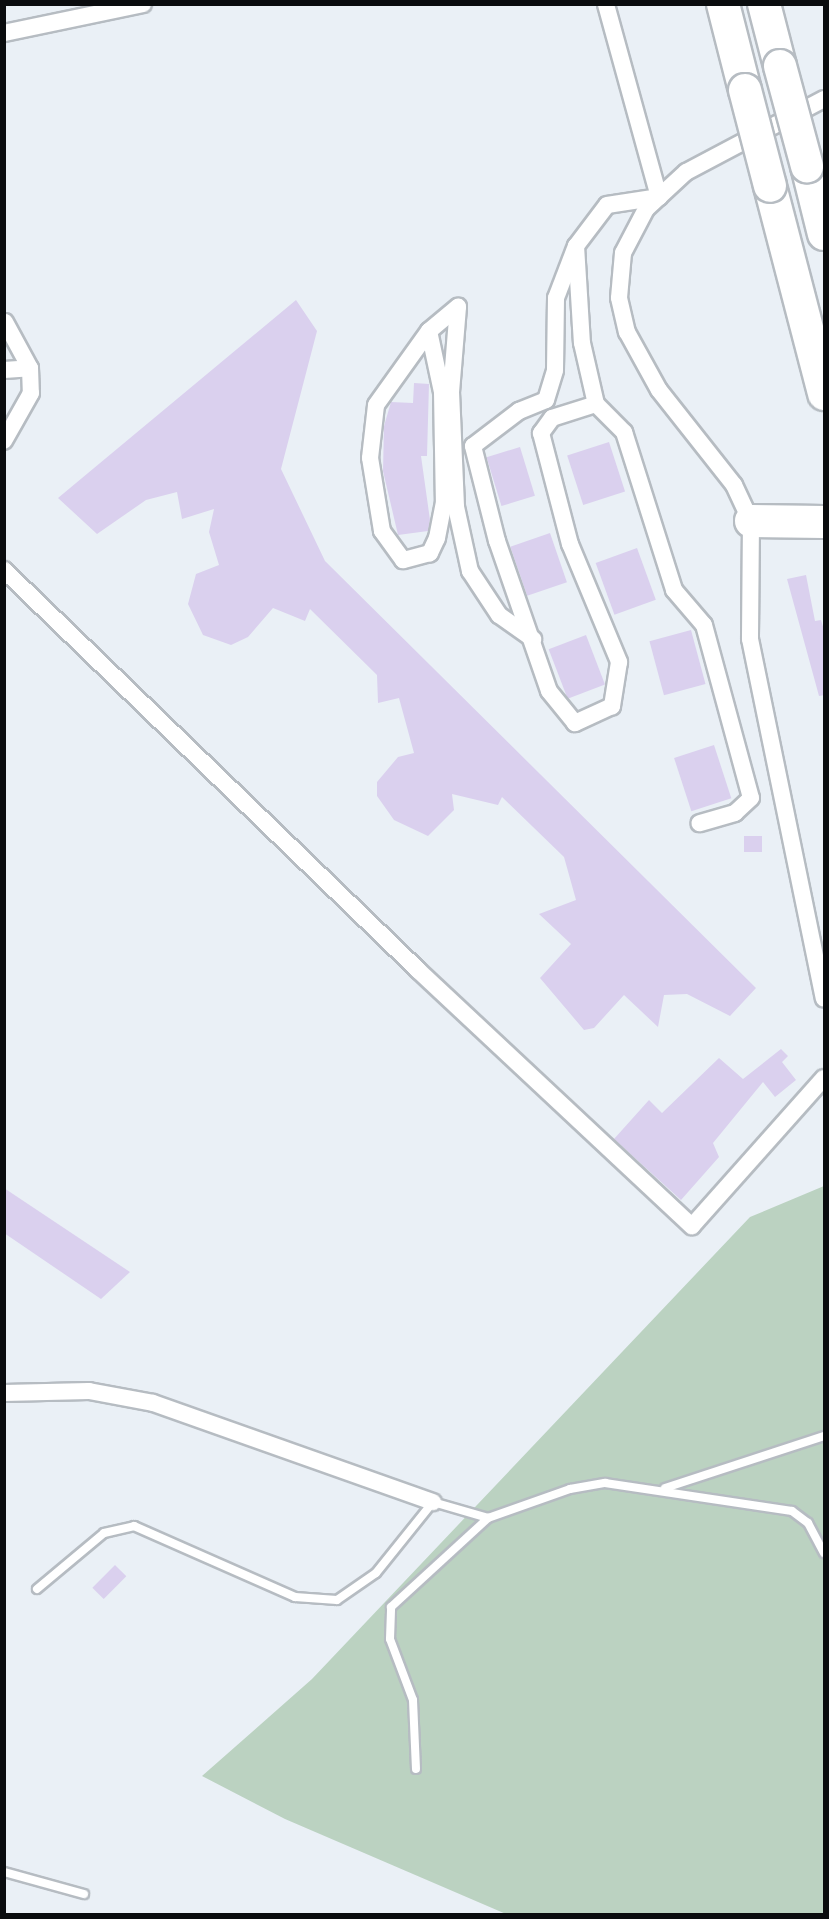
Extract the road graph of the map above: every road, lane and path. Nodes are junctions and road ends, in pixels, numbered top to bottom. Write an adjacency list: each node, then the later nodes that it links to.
1 (144, 4): 5 (street)
2 (606, 4): 7 (street)
3 (721, 4): 14 (highway, bridge)
4 (765, 4): 8 (highway, bridge)
5 (4, 33)
6 (825, 99): 7 (street)
7 (659, 197): 9 (street); 17 (street)
8 (825, 234)
9 (576, 246): 15 (street); 20 (street)
10 (5, 322): 12 (street)
11 (429, 331): 11 (street); 20 (street)
12 (30, 368): 13 (street); 16 (street)
13 (4, 370)
14 (825, 394)
15 (596, 404): 20 (street); 21 (street)
16 (4, 441)
17 (751, 521): 18 (highway); 22 (street)
18 (825, 522)
19 (4, 570): 23 (street)
20 (533, 639)
21 (699, 823)
22 (825, 998)
23 (825, 1078)
24 (4, 1393): 27 (street)
25 (825, 1436): 26 (lane)
26 (664, 1488): 28 (lane); 29 (lane)
27 (433, 1502): 28 (lane); 30 (lane)
28 (488, 1518): 31 (lane)
29 (825, 1554)
30 (37, 1589)
31 (416, 1769)
32 (4, 1872): 33 (lane)
33 (84, 1894)

